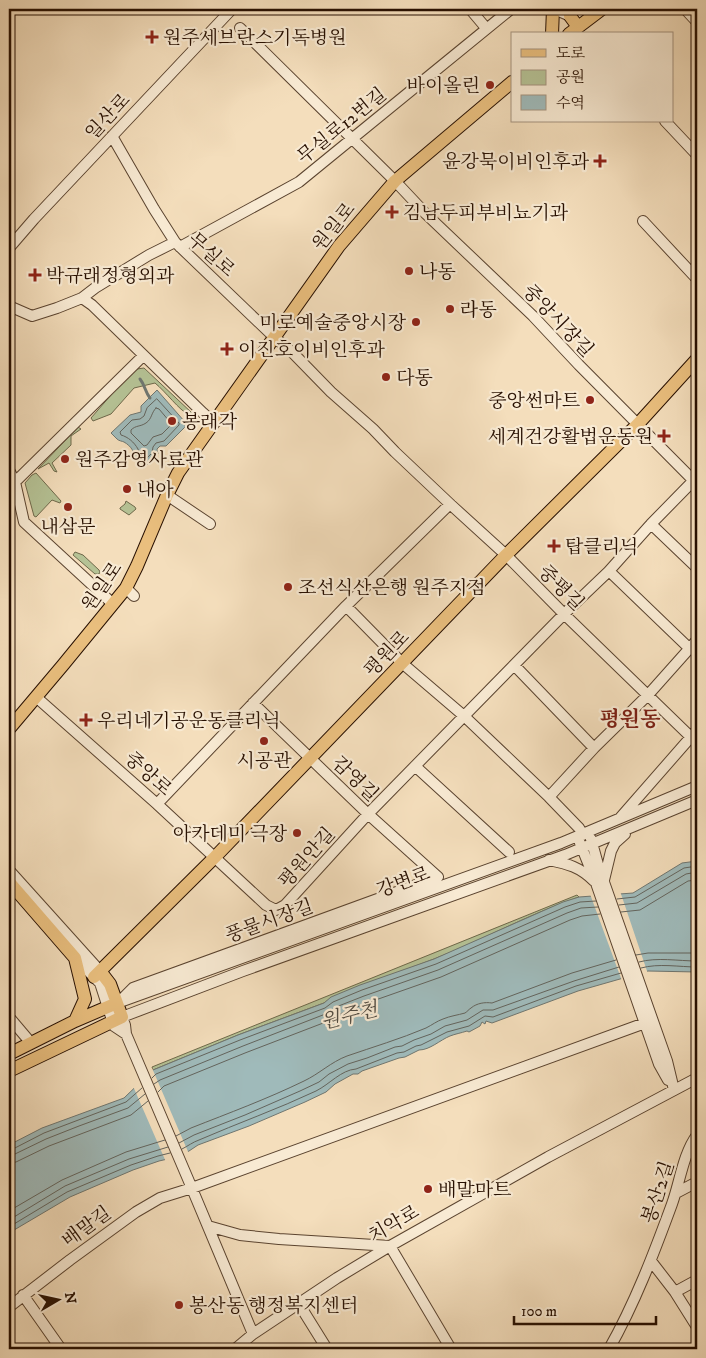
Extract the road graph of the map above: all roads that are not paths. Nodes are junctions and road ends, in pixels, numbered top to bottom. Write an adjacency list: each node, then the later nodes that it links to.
1 (232, 9): 15 (street, 일산로)
2 (470, 9): 10 (street)
3 (511, 9): 10 (street, 무실로12번길)
4 (553, 9): 12 (main road)
5 (602, 9): 11 (main road)
6 (686, 9): 8 (street)
7 (566, 11): 11 (main road)
8 (697, 22)
9 (240, 28): 16 (street, 중앙시장길)
10 (486, 28): 16 (street, 무실로12번길)
11 (577, 31)
12 (552, 32)
13 (511, 83): 18 (main road, 원일로)
14 (667, 122): 17 (street)
15 (112, 136): 20 (street); 21 (street, 일산로)
16 (351, 139): 18 (street, 중앙시장길); 20 (street, 무실로12번길)
17 (697, 156)
18 (395, 181): 25 (main road, 원일로); 29 (street, 중앙시장길)
19 (643, 221): 22 (street)
20 (178, 244): 23 (street, 무실로); 25 (street, 무실로)
21 (9, 248)
22 (697, 279)
23 (82, 298): 24 (street, 무실로); 26 (street)
24 (9, 306)
25 (274, 337): 28 (main road, 원일로); 34 (street, 중평길)
26 (143, 356): 28 (street); 32 (street)
27 (697, 359): 29 (main road, 평원로)
28 (214, 422): 33 (main road, 원일로)
29 (638, 424): 31 (street, 중앙시장길); 37 (main road, 평원로)
30 (9, 470): 32 (street)
31 (696, 480): 36 (street, 평원안길)
32 (15, 482): 40 (street)
33 (167, 495): 35 (street); 40 (main road, 원일로)
34 (450, 504): 37 (street, 중평길); 41 (street)
35 (210, 524)
36 (651, 524): 38 (street); 39 (street, 평원안길)
37 (506, 555): 42 (street, 중평길); 45 (main road, 평원로)
38 (697, 568)
39 (609, 571): 42 (street, 평원안길); 44 (street)
40 (113, 604): 48 (main road, 원일로)
41 (346, 606): 45 (street); 49 (street)
42 (564, 614): 46 (street, 평원안길); 47 (street, 중평길)
43 (697, 640): 44 (street)
44 (689, 648): 47 (street)
45 (402, 663): 50 (street); 54 (main road, 평원로)
46 (514, 665): 50 (street, 평원안길); 53 (street)
47 (648, 695): 52 (street, 중평길); 53 (street)
48 (36, 697): 51 (main road, 원일로); 59 (street, 중앙로)
49 (253, 703): 54 (street, 감영길); 59 (street)
50 (464, 716): 55 (street, 평원안길); 57 (street)
51 (9, 729)
52 (695, 736): 61 (street, 중평길)
53 (594, 748): 57 (street)
54 (310, 758): 60 (street, 감영길); 67 (main road, 평원로)
55 (415, 766): 60 (street, 평원안길); 66 (street)
56 (697, 786): 61 (street, 강변로)
57 (549, 797): 63 (street)
58 (697, 800): 62 (street, 강변로)
59 (157, 804): 67 (street, 중앙로)
60 (368, 814): 67 (street, 평원안길); 71 (street, 감영길)
61 (618, 820): 63 (street, 강변로)
62 (631, 828): 64 (street, 강변로); 69 (street)
63 (583, 835): 64 (street); 65 (street); 75 (street, 강변로)
64 (593, 844): 65 (street, 강변로); 69 (street)
65 (582, 848): 68 (street, 강변로); 69 (street)
66 (509, 852)
67 (215, 857): 74 (main road, 평원로)
68 (548, 860): 69 (street); 77 (street, 강변로)
69 (596, 869): 79 (street)
70 (9, 870): 74 (street)
71 (438, 877): 75 (street, 풍물시장길)
72 (9, 882): 73 (main road)
73 (75, 958): 74 (street); 78 (main road)
74 (97, 974): 75 (main road)
75 (113, 1005): 77 (main road); 78 (main road)
76 (9, 1017): 80 (street)
77 (118, 1019): 82 (main road); 87 (street)
78 (75, 1021): 80 (main road)
79 (649, 1022): 84 (street); 87 (street, 배말길)
80 (31, 1043): 81 (main road)
81 (9, 1054)
82 (9, 1071)
83 (697, 1078): 84 (street, 치악로)
84 (674, 1090): 90 (street, 치악로)
85 (697, 1135): 88 (street, 봉산2길)
86 (697, 1182): 88 (street)
87 (190, 1184): 89 (street); 94 (street, 배말길)
88 (676, 1193): 91 (street, 봉산2길)
89 (208, 1226): 90 (street); 98 (street)
90 (390, 1246): 95 (street, 치악로); 102 (street)
91 (651, 1260): 93 (street); 103 (street, 봉산2길)
92 (697, 1280): 93 (street)
93 (675, 1292): 97 (street)
94 (23, 1295): 96 (street, 배말길); 99 (street)
95 (299, 1304): 98 (street, 치악로); 101 (street)
96 (9, 1307)
97 (697, 1326)
98 (253, 1334): 100 (street, 치악로)
99 (61, 1349)
100 (235, 1349)
101 (327, 1349)
102 (451, 1349)
103 (609, 1349)

